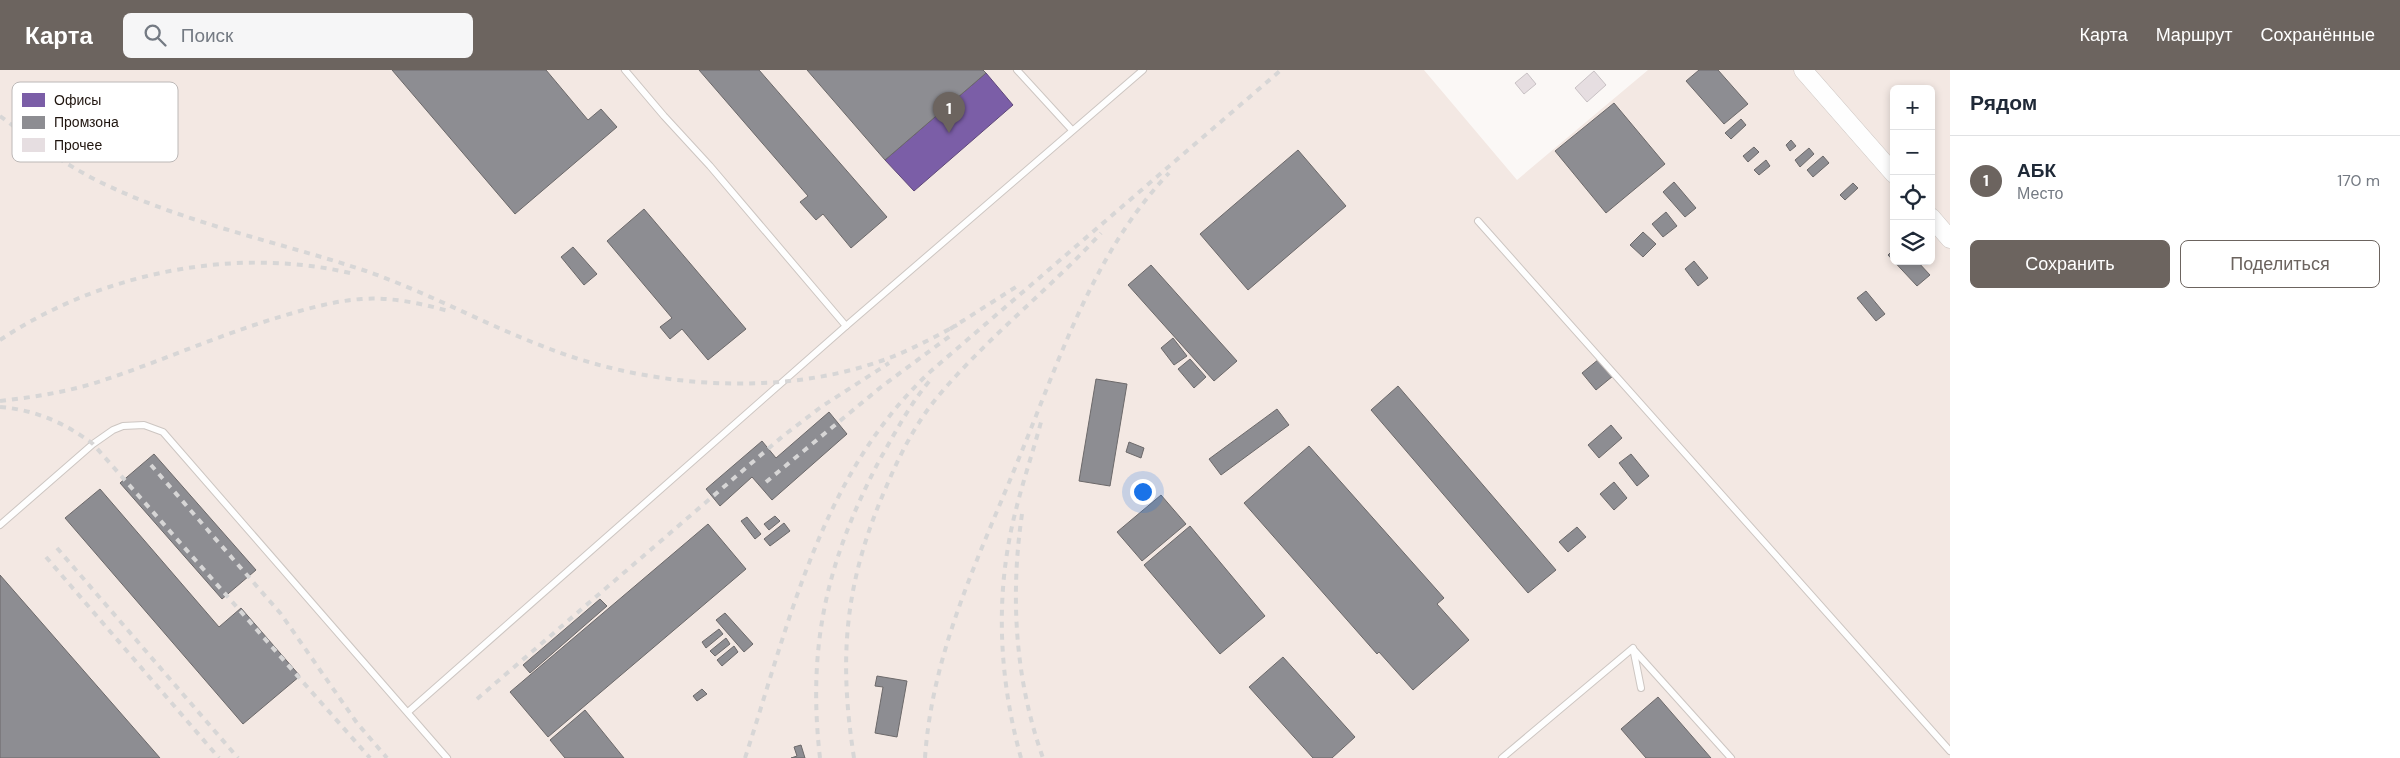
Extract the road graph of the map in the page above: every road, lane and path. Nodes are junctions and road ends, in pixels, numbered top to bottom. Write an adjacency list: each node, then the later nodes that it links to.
1 (625, 70): 10 (lane)
2 (1017, 70): 5 (lane)
3 (1803, 70): 6 (street)
4 (1139, 71): 5 (lane)
5 (1072, 130): 10 (lane)
6 (1890, 169)
7 (1934, 220): 9 (street)
8 (1478, 221): 15 (lane)
9 (1950, 239)
10 (846, 326): 14 (lane)
11 (0, 525): 14 (lane)
12 (1633, 648): 13 (lane); 17 (lane); 18 (lane)
13 (1641, 688)
14 (408, 712): 16 (lane)
15 (1950, 751)
16 (447, 758)
17 (1502, 758)
18 (1731, 758)

